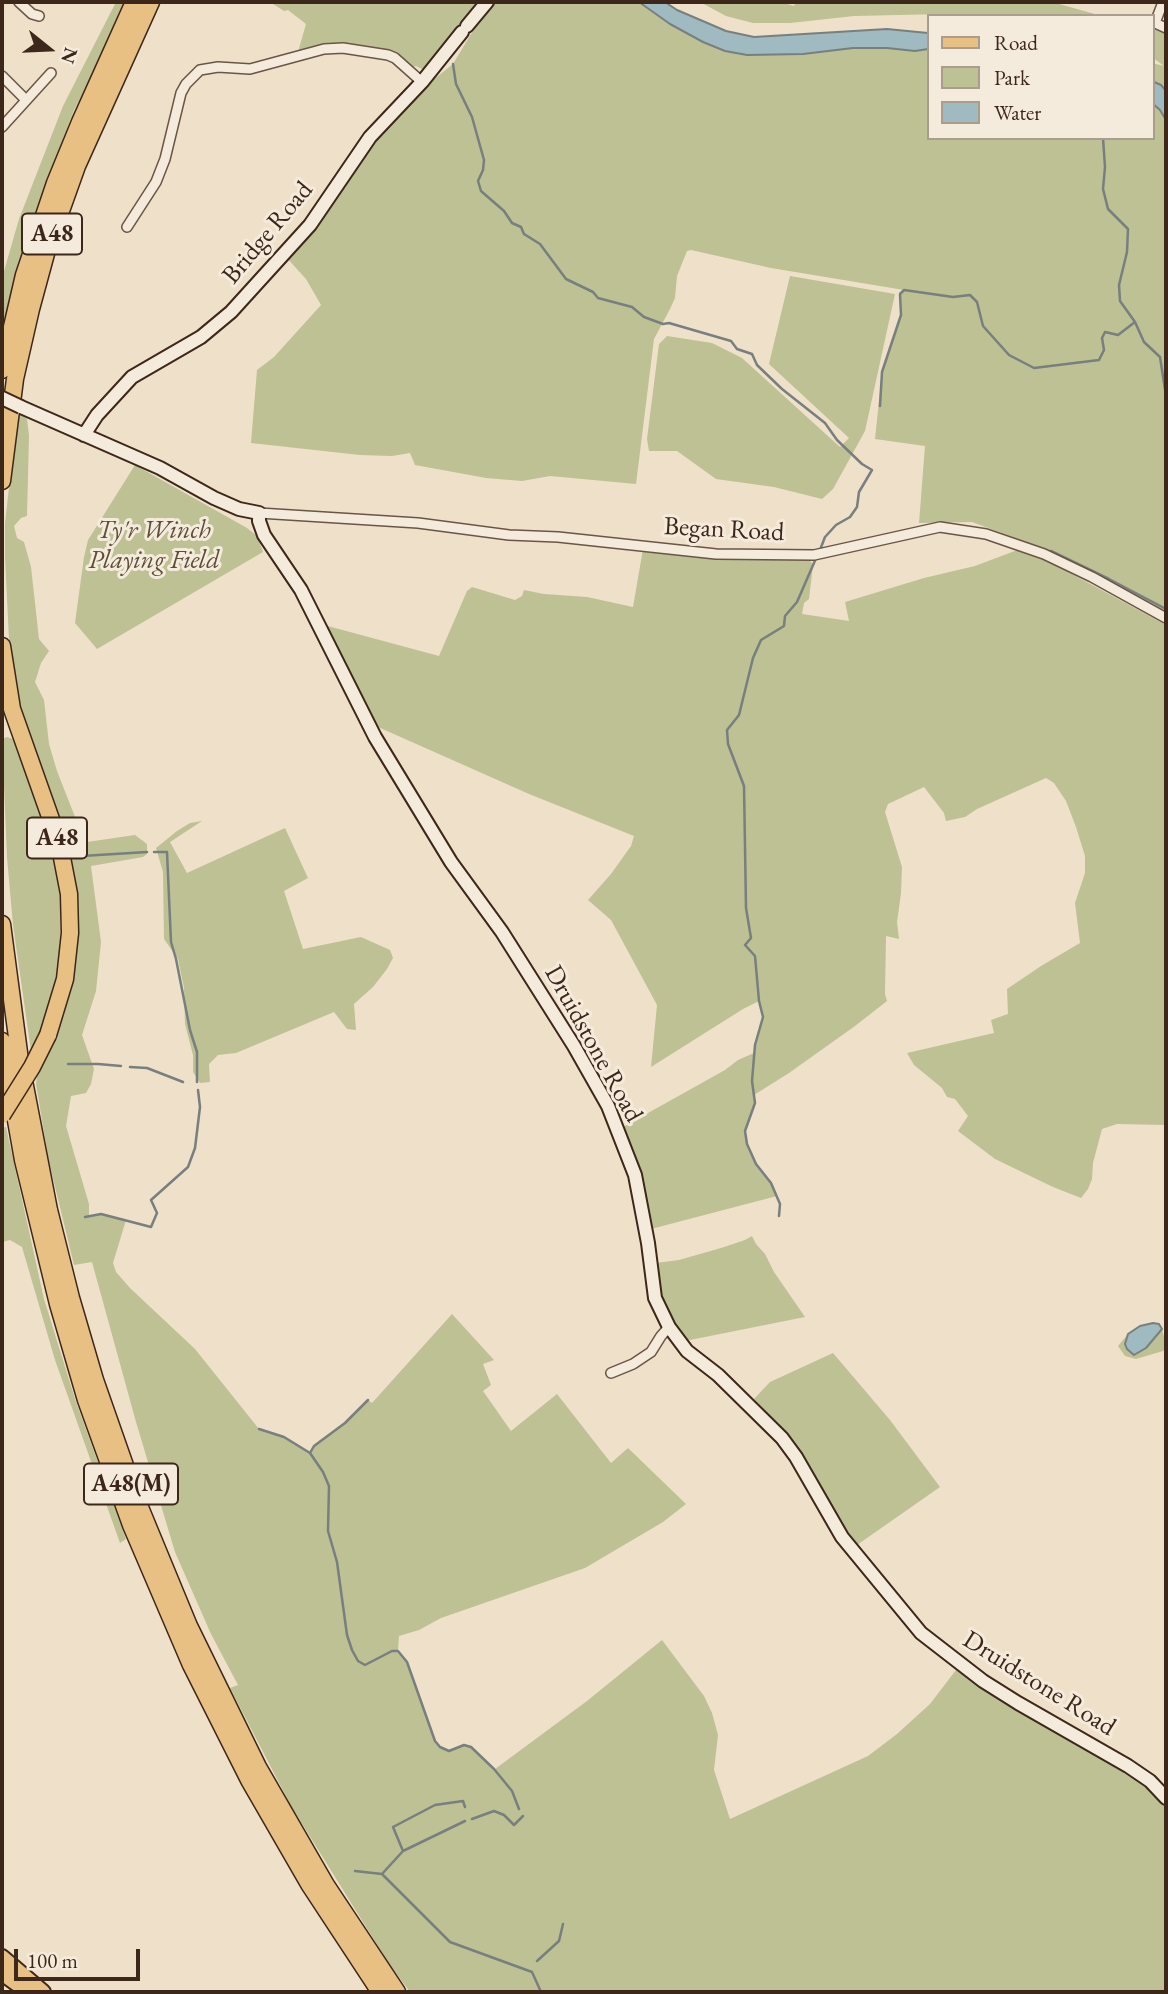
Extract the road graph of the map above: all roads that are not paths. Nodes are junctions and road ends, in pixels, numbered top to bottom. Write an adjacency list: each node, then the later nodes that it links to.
1 (19, 2): 6 (street)
2 (134, 2): 14 (highway, A48)
3 (151, 2): 17 (highway, A48)
4 (487, 2): 10 (street, Bridge Road)
5 (1163, 2): 7 (street)
6 (39, 16)
7 (1166, 28)
8 (51, 73): 11 (street)
9 (2, 76): 11 (street)
10 (422, 82): 13 (street); 16 (street, Bridge Road)
11 (26, 100): 12 (street)
12 (2, 127)
13 (127, 226)
14 (2, 370)
15 (2, 398): 16 (street, bridge)
16 (84, 435): 18 (street)
17 (2, 481)
18 (259, 513): 19 (street, Began Road); 24 (street, Druidstone Road)
19 (1166, 618)
20 (2, 646): 23 (highway, A48, bridge)
21 (2, 925): 32 (highway, A48(M))
22 (2, 1041): 31 (highway, A48(M))
23 (2, 1115)
24 (669, 1328): 25 (street); 26 (street, Druidstone Road)
25 (611, 1373)
26 (1166, 1798)
27 (2, 1957): 30 (main road)
28 (2, 1973): 29 (main road)
29 (28, 1992)
30 (43, 1992)
31 (380, 1992)
32 (397, 1992)

